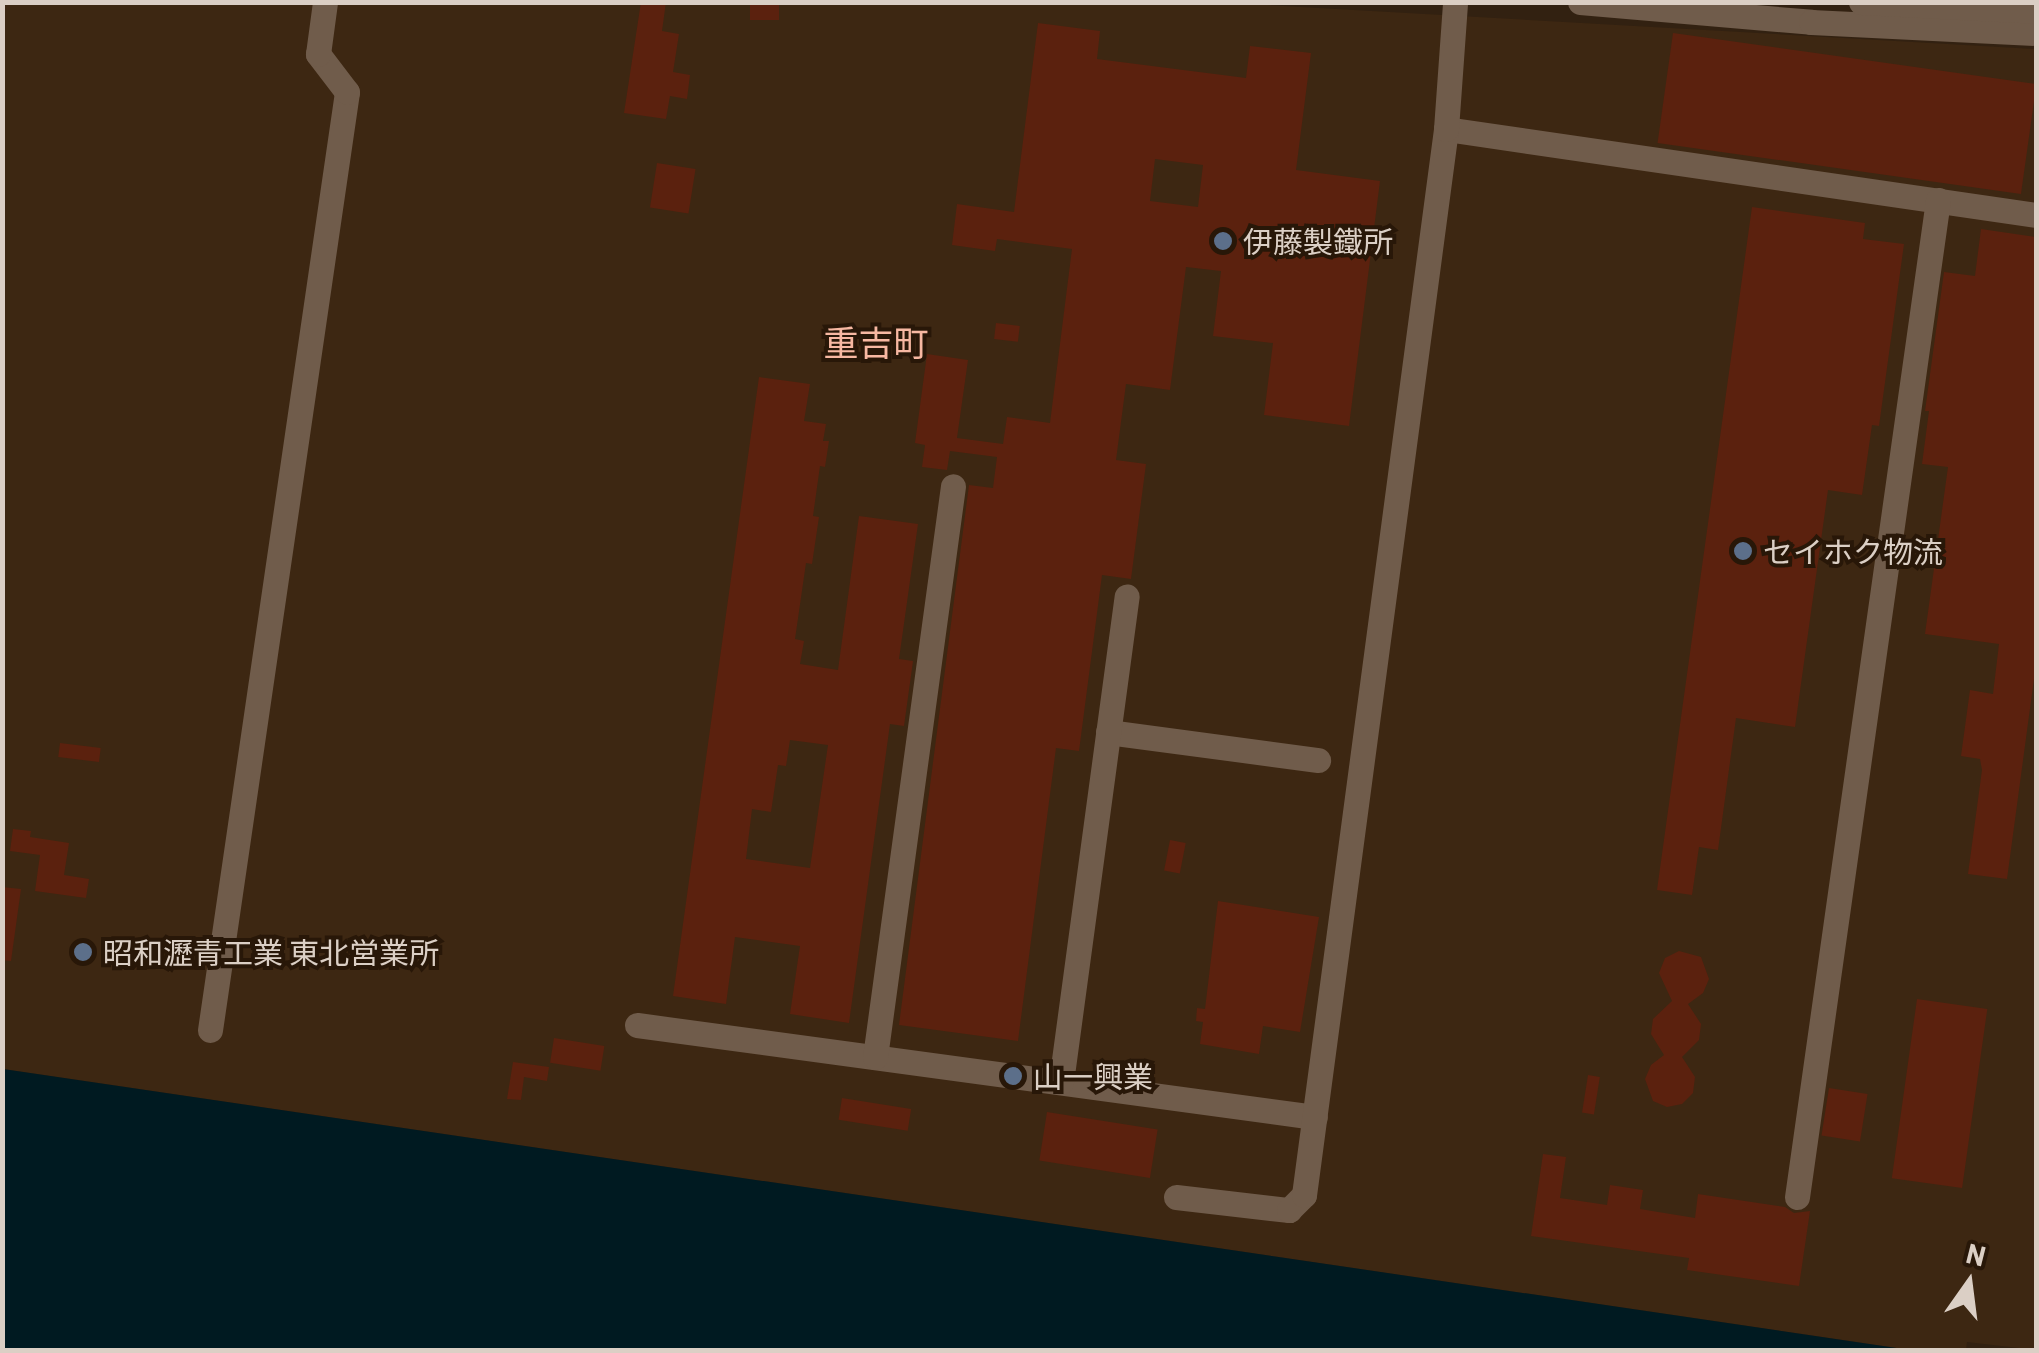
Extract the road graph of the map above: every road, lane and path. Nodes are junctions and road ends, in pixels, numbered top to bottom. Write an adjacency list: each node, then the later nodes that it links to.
1 (325, 2): 15 (street)
2 (1455, 2): 7 (street)
3 (1580, 2): 6 (street)
4 (1861, 2): 5 (street)
5 (2036, 10)
6 (2036, 33)
7 (1446, 129): 8 (street); 18 (street)
8 (1938, 200): 9 (street); 20 (street)
9 (2036, 214)
10 (953, 486): 16 (street)
11 (1127, 596): 12 (street)
12 (1108, 732): 13 (street); 17 (street)
13 (1318, 760)
14 (637, 1025): 16 (street)
15 (210, 1030)
16 (875, 1057): 17 (street)
17 (1061, 1082): 18 (street)
18 (1314, 1117): 19 (street)
19 (1176, 1197)
20 (1796, 1197)

